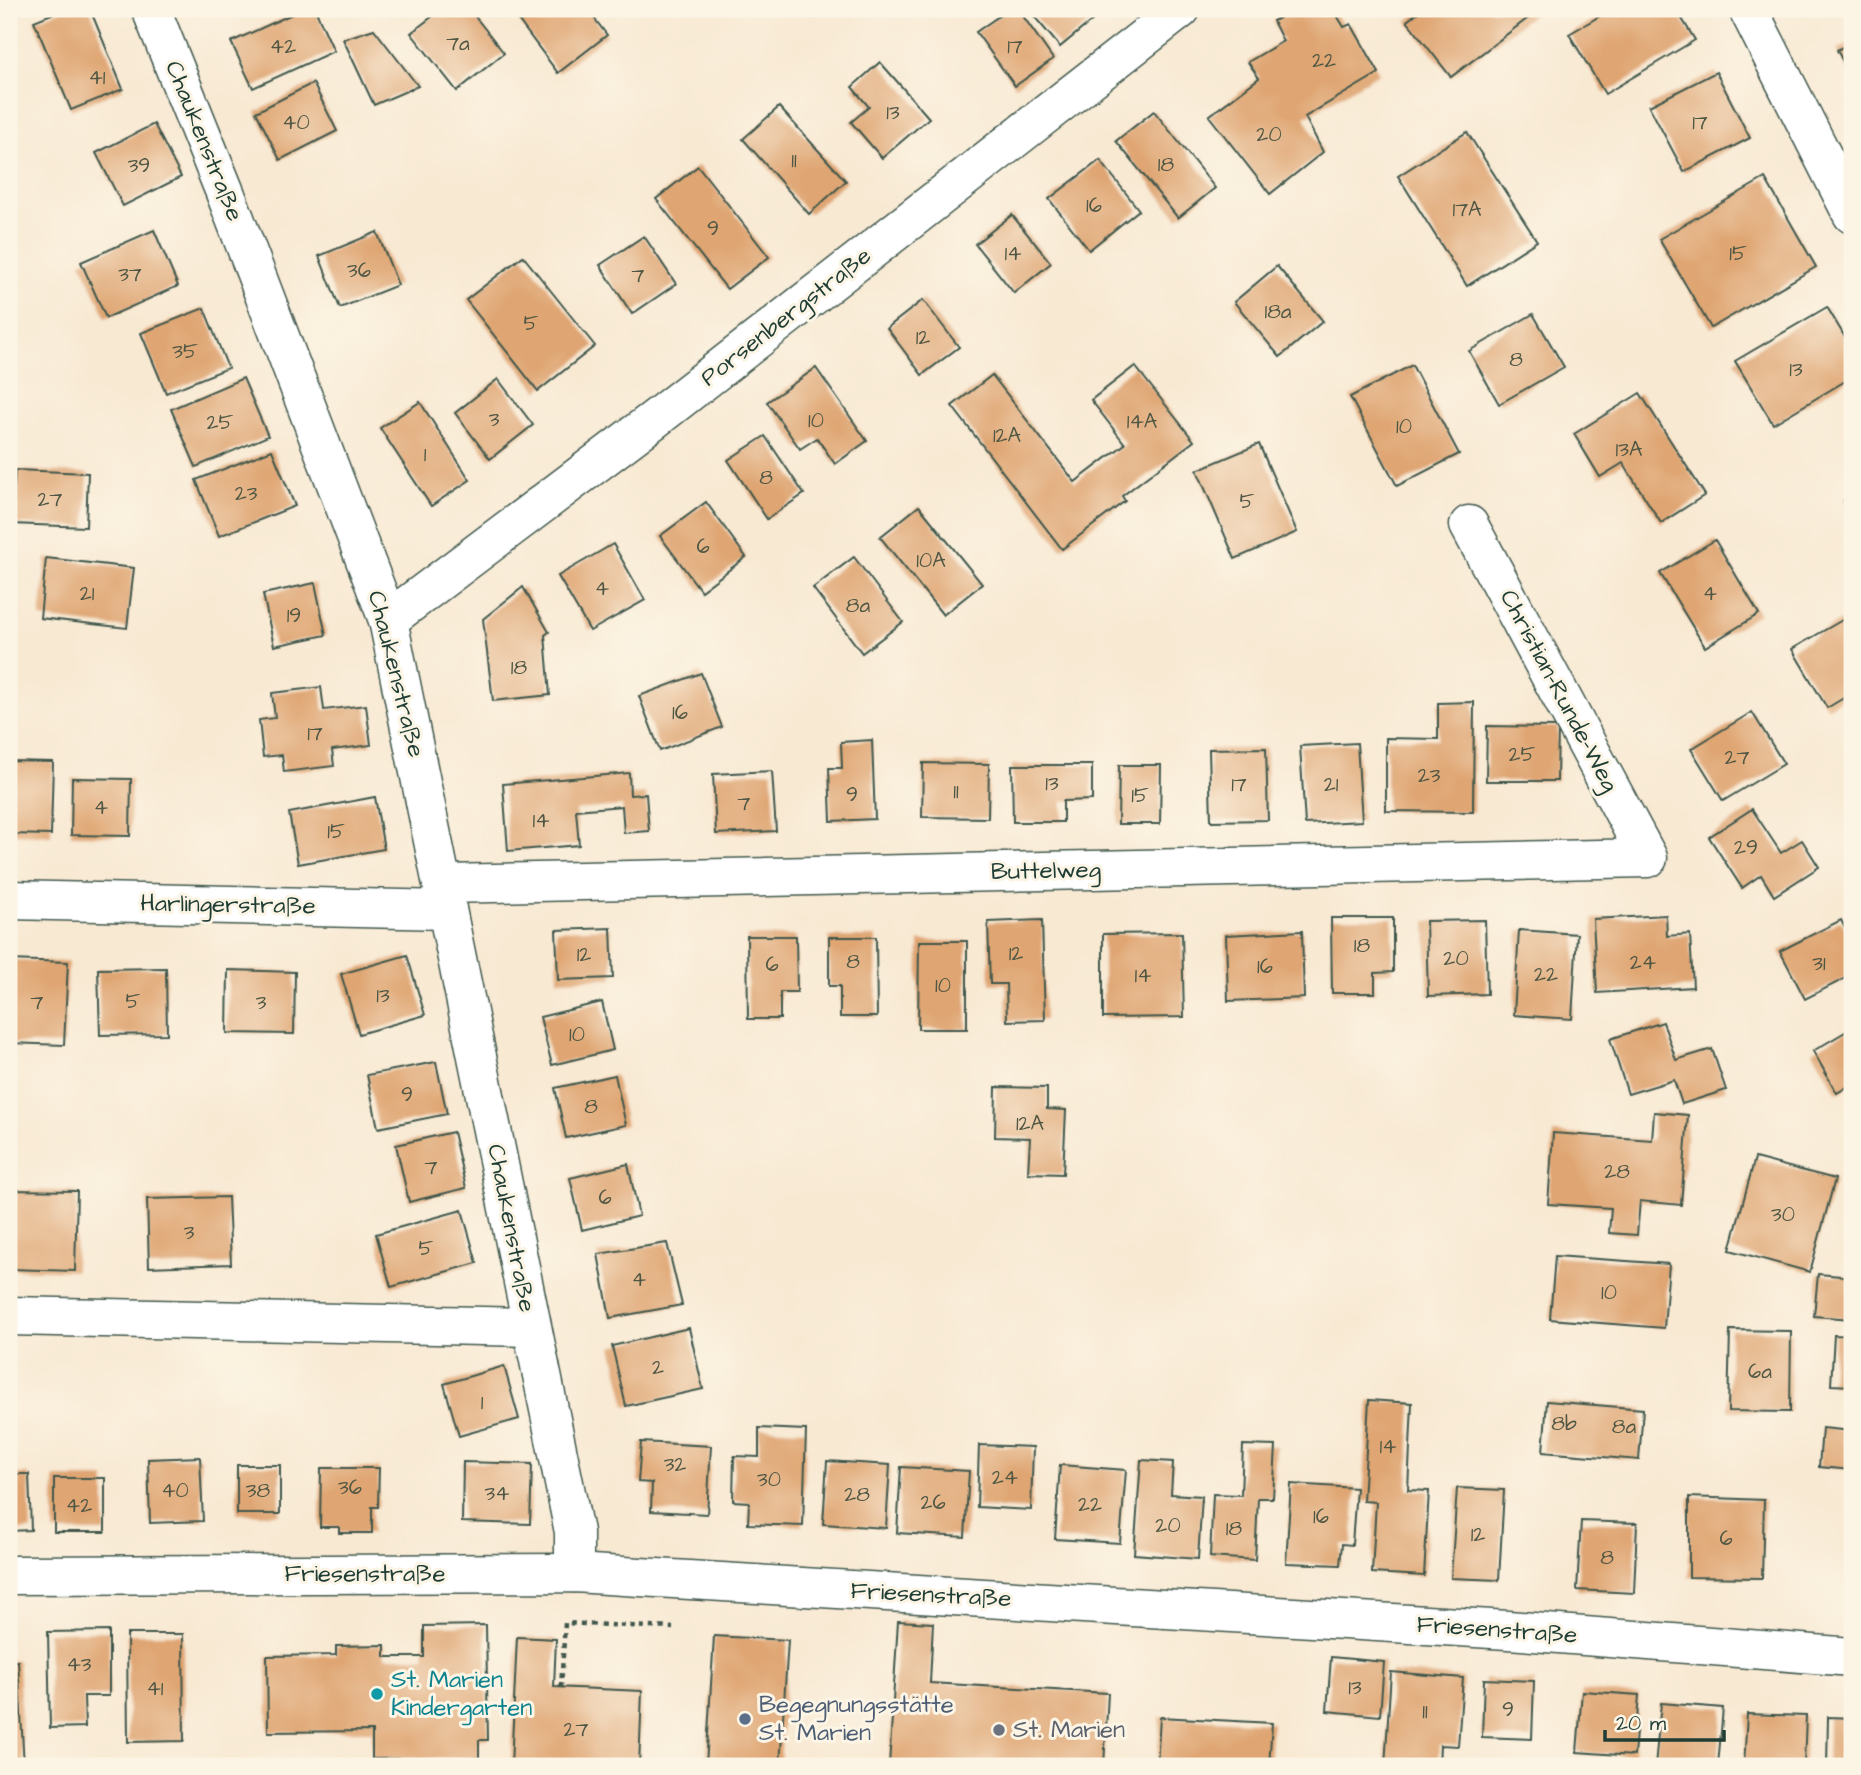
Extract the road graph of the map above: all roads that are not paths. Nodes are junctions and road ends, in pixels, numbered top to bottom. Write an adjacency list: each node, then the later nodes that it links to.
1 (151, 9): 6 (street, Chaukenstraße)
2 (1181, 9): 6 (street, Porsenbergstraße)
3 (1748, 9): 4 (street)
4 (1852, 214)
5 (1469, 524): 7 (street, Christian-Runde-Weg)
6 (388, 621): 8 (street, Chaukenstraße)
7 (1648, 858): 8 (street, Buttelweg)
8 (446, 897): 9 (street, Harlingerstraße); 11 (street, Chaukenstraße)
9 (9, 900)
10 (9, 1316): 11 (street, Chaukenstraße)
11 (531, 1327): 12 (street, Chaukenstraße)
12 (573, 1573): 13 (street, Friesenstraße); 14 (street, Friesenstraße)
13 (9, 1575)
14 (1852, 1657)

